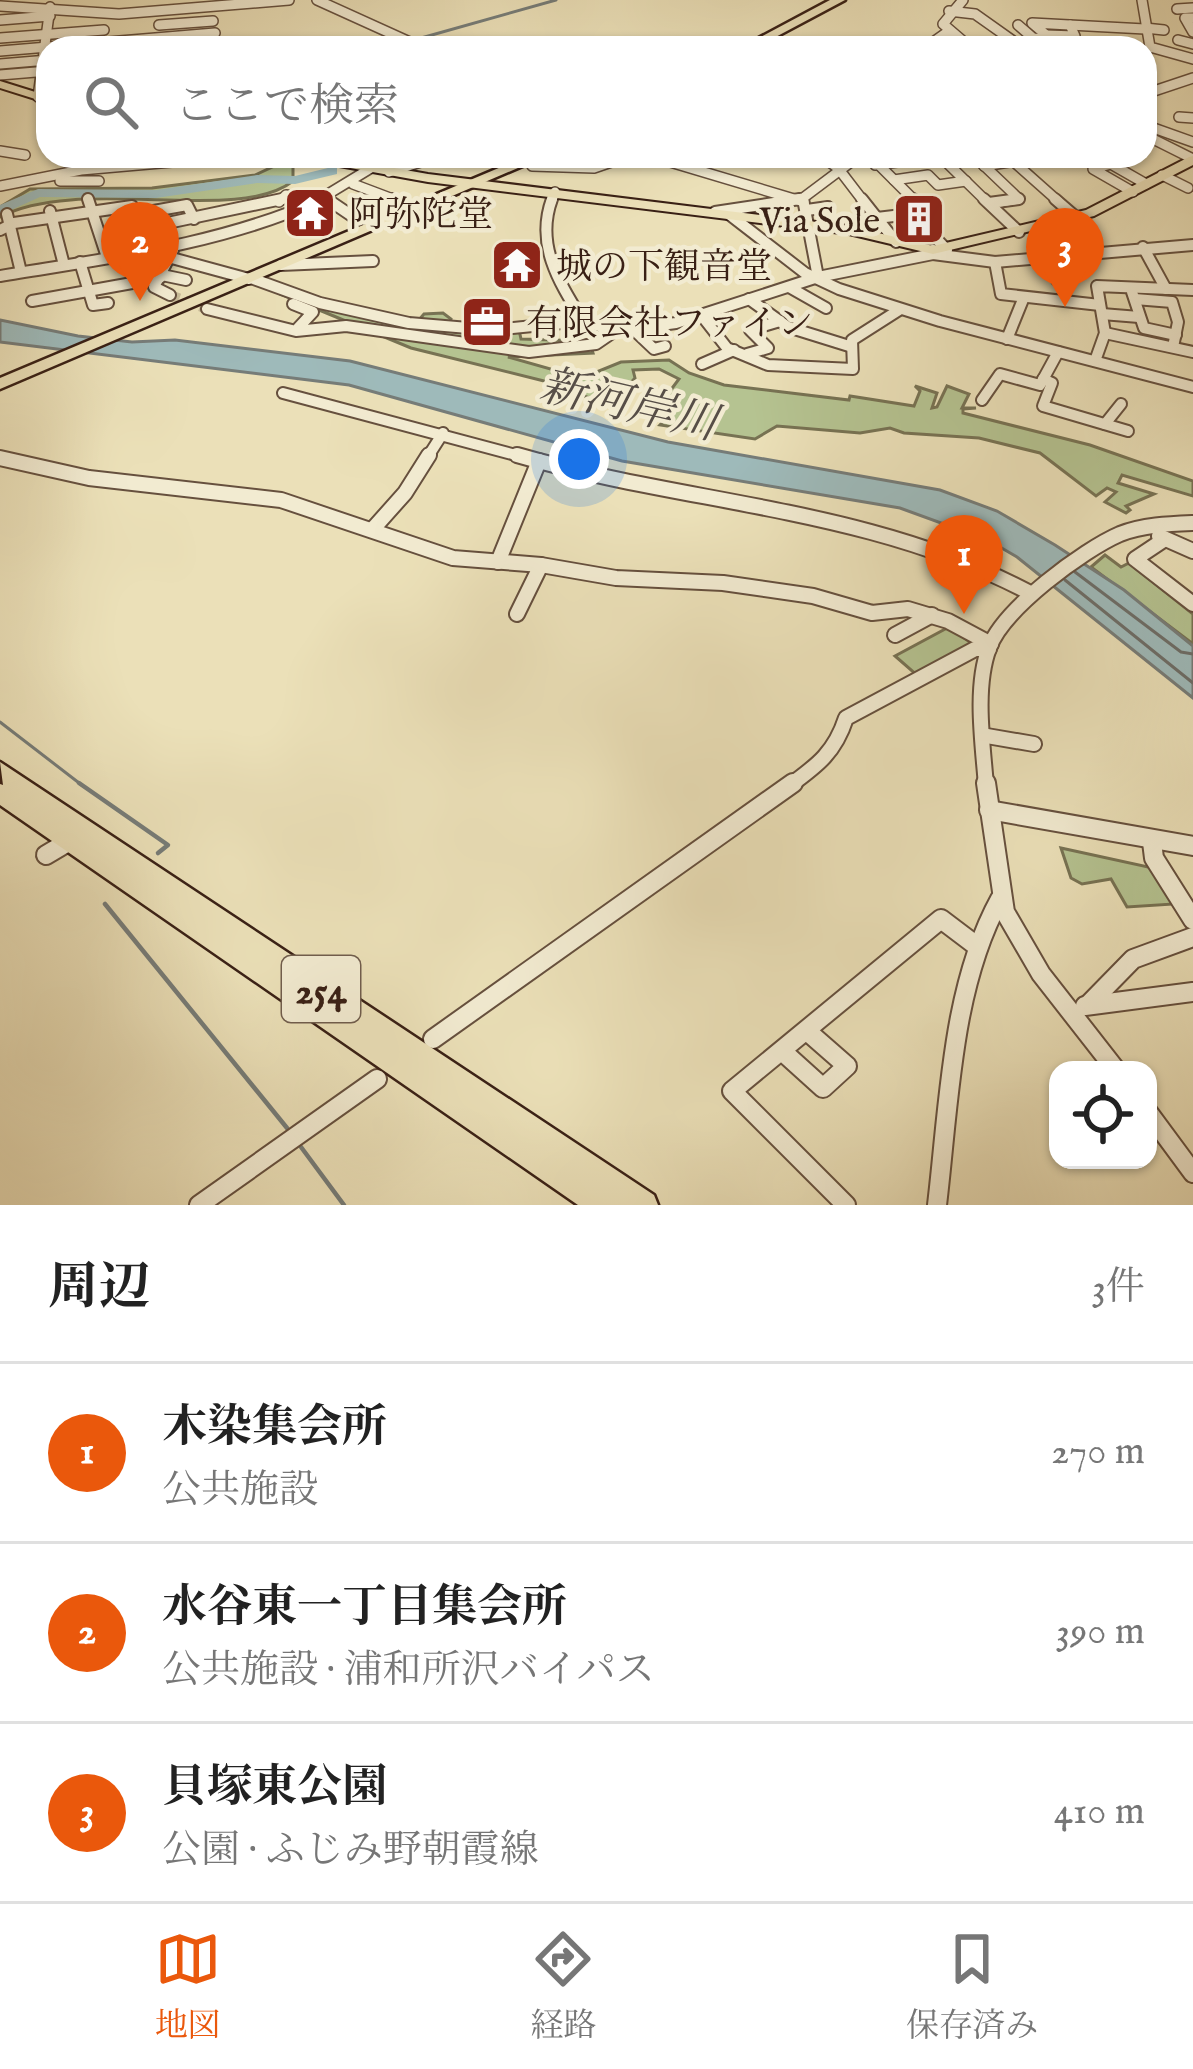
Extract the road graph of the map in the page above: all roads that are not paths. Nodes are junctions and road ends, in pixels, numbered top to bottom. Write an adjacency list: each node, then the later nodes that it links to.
1 (86, 0): 18 (street)
2 (130, 0): 22 (street)
3 (146, 0): 20 (street)
4 (289, 0): 10 (street)
5 (319, 0): 25 (street); 43 (street)
6 (838, 0): 44 (highway)
7 (849, 0): 45 (highway)
8 (1142, 0): 31 (street)
9 (111, 1): 21 (street)
10 (269, 1): 11 (street)
11 (237, 2): 14 (street)
12 (1192, 3): 17 (street)
13 (174, 5): 14 (street); 19 (street)
14 (206, 5): 27 (street)
15 (959, 5): 35 (street); 48 (street)
16 (0, 6): 55 (street)
17 (1177, 9)
18 (75, 10): 21 (street); 32 (street); 37 (street)
19 (159, 11): 20 (street); 28 (street)
20 (146, 13): 22 (street)
21 (103, 14): 22 (street); 40 (street)
22 (119, 14)
23 (1193, 18): 36 (street)
24 (0, 20): 56 (street)
25 (325, 20)
26 (1094, 20): 31 (street)
27 (213, 21): 28 (street); 42 (street)
28 (159, 25): 41 (street)
29 (1018, 25): 49 (street)
30 (1070, 25): 31 (street); 50 (street); 51 (street)
31 (1144, 27): 34 (street); 52 (street)
32 (77, 28): 38 (street); 39 (street)
33 (0, 29): 59 (street)
34 (1164, 30)
35 (949, 31): 46 (street); 47 (street)
36 (1193, 32)
37 (59, 36)
38 (69, 36)
39 (101, 36)
40 (104, 36)
41 (160, 36)
42 (215, 36)
43 (393, 36)
44 (769, 36)
45 (781, 36)
46 (942, 36)
47 (955, 36)
48 (1006, 36)
49 (1031, 36)
50 (1047, 36)
51 (1075, 36)
52 (1147, 36)
53 (1178, 40): 54 (street)
54 (1193, 44)
55 (36, 47)
56 (36, 50)
57 (1157, 50): 62 (street)
58 (0, 51): 60 (street); 61 (street)
59 (36, 52)
60 (36, 56)
61 (36, 56)
62 (1193, 59)
63 (36, 62): 65 (street)
64 (36, 64): 67 (main road)
65 (0, 75)
66 (1193, 78): 68 (street)
67 (0, 84)
68 (1157, 90)
69 (1178, 117): 70 (street)
70 (1193, 118)
71 (1157, 129): 72 (street)
72 (1193, 142)
73 (1157, 143): 75 (street)
74 (0, 152): 94 (street)
75 (1193, 159): 89 (main road)
76 (108, 168): 87 (street)
77 (368, 168): 86 (main road)
78 (401, 168): 88 (street)
79 (508, 168): 93 (highway)
80 (689, 168): 104 (street)
81 (837, 168): 104 (street); 112 (street)
82 (882, 168): 90 (street)
83 (953, 168): 91 (street)
84 (986, 168): 102 (street)
85 (1021, 168): 113 (street)
86 (371, 169): 88 (main road); 95 (street)
87 (64, 172): 92 (street); 94 (street)
88 (388, 172): 93 (main road)
89 (1162, 175): 97 (street); 113 (main road)
90 (894, 180): 91 (street); 112 (street)
91 (966, 181): 102 (street)
92 (99, 182)
93 (471, 182): 98 (main road); 132 (highway); 137 (highway)
94 (15, 183): 96 (street)
95 (353, 184): 100 (street); 101 (street)
96 (0, 186)
97 (1189, 188)
98 (555, 192): 109 (main road); 159 (street)
99 (214, 199): 108 (street)
100 (327, 199): 108 (street); 110 (street); 117 (street)
101 (398, 200)
102 (989, 203): 119 (street)
103 (90, 204): 106 (street); 107 (street); 126 (street)
104 (805, 204): 105 (street); 109 (street); 116 (street)
105 (828, 207)
106 (134, 210): 111 (street); 115 (street)
107 (50, 213): 114 (street); 131 (street)
108 (222, 213): 111 (street); 117 (street)
109 (723, 213): 116 (main road); 138 (street)
110 (352, 216)
111 (194, 218): 115 (street)
112 (877, 218): 120 (street)
113 (1077, 218): 119 (main road)
114 (6, 222): 134 (street)
115 (166, 224): 123 (street)
116 (812, 226): 120 (main road); 138 (street)
117 (232, 229): 123 (street)
118 (928, 230): 124 (street)
119 (1019, 232): 124 (main road)
120 (896, 242): 124 (main road)
121 (1193, 244): 122 (street)
122 (1143, 247): 127 (street); 143 (street)
123 (175, 252): 125 (street); 136 (street); 137 (street)
124 (938, 252): 130 (street); 138 (street)
125 (122, 254): 126 (street); 141 (street)
126 (107, 257): 129 (street)
127 (1054, 257): 130 (street); 140 (street)
128 (373, 261): 132 (street)
129 (80, 262): 131 (street); 145 (street)
130 (995, 262): 148 (street)
131 (64, 265): 133 (street)
132 (281, 266): 137 (highway)
133 (36, 269): 134 (street); 145 (street)
134 (21, 272): 135 (street)
135 (0, 276)
136 (161, 277): 139 (street); 141 (street); 147 (street)
137 (246, 278): 159 (street); 161 (street); 175 (highway)
138 (816, 278): 142 (street); 154 (street)
139 (186, 280)
140 (1057, 280)
141 (132, 283): 145 (street)
142 (789, 287): 149 (street); 151 (street)
143 (1166, 289): 144 (street); 146 (street)
144 (1193, 290)
145 (88, 291): 150 (street)
146 (1133, 293): 153 (street); 155 (street); 158 (street)
147 (170, 296)
148 (1024, 297): 155 (street); 165 (street)
149 (749, 299): 157 (street); 160 (street)
150 (108, 303)
151 (826, 308)
152 (207, 309): 161 (street)
153 (1175, 309): 156 (street); 166 (street)
154 (898, 310): 165 (street); 168 (street)
155 (1101, 310): 158 (street); 164 (street)
156 (1193, 310)
157 (702, 316): 162 (street); 169 (street)
158 (1139, 316): 166 (street)
159 (583, 320): 163 (street)
160 (779, 321): 168 (street); 169 (street)
161 (298, 328): 163 (street)
162 (634, 330): 163 (street); 167 (street)
163 (615, 331)
164 (1105, 333): 166 (street); 172 (street)
165 (1007, 339): 170 (street)
166 (1175, 341): 171 (street)
167 (665, 346)
168 (848, 346): 169 (street)
169 (740, 352): 173 (street)
170 (1058, 352): 172 (street); 174 (street)
171 (1193, 352)
172 (1095, 361): 176 (street)
173 (702, 364)
174 (1043, 379): 178 (street); 180 (street)
175 (0, 381)
176 (1193, 386)
177 (284, 393): 182 (street)
178 (982, 400)
179 (1120, 404): 180 (street)
180 (1105, 424): 181 (street)
181 (1128, 431)
182 (442, 433): 184 (street); 187 (street)
183 (0, 458): 187 (street)
184 (539, 461): 190 (street); 192 (street)
185 (1193, 523): 186 (street)
186 (1141, 528): 188 (street); 192 (street)
187 (372, 530): 190 (street)
188 (1165, 539): 189 (street); 193 (street)
189 (1193, 551)
190 (498, 562): 191 (street)
191 (541, 565): 194 (street); 195 (street)
192 (1035, 594): 197 (street)
193 (1193, 604)
194 (517, 614)
195 (932, 616): 196 (street); 197 (street)
196 (895, 635)
197 (990, 646): 198 (street); 214 (street)
198 (986, 736): 199 (street); 202 (street)
199 (1034, 744)
200 (0, 771): 203 (highway, 254)
201 (0, 793): 203 (highway, 254)
202 (989, 810): 204 (street); 207 (street)
203 (80, 835): 206 (street); 221 (highway, 254); 222 (highway, 254)
204 (1152, 842): 205 (street); 208 (street)
205 (1193, 846)
206 (46, 855)
207 (1000, 899): 210 (street); 212 (street)
208 (1193, 920)
209 (1193, 937): 212 (street)
210 (978, 947): 213 (street); 224 (street)
211 (1193, 992): 212 (street)
212 (1079, 1007): 216 (street)
213 (807, 1031): 215 (street); 215 (street)
214 (433, 1039)
215 (782, 1051): 223 (street)
216 (1111, 1061)
217 (377, 1079): 220 (street)
218 (1157, 1124): 219 (street)
219 (1193, 1173)
220 (199, 1205)
221 (604, 1205)
222 (643, 1205)
223 (846, 1205)
224 (937, 1205)

